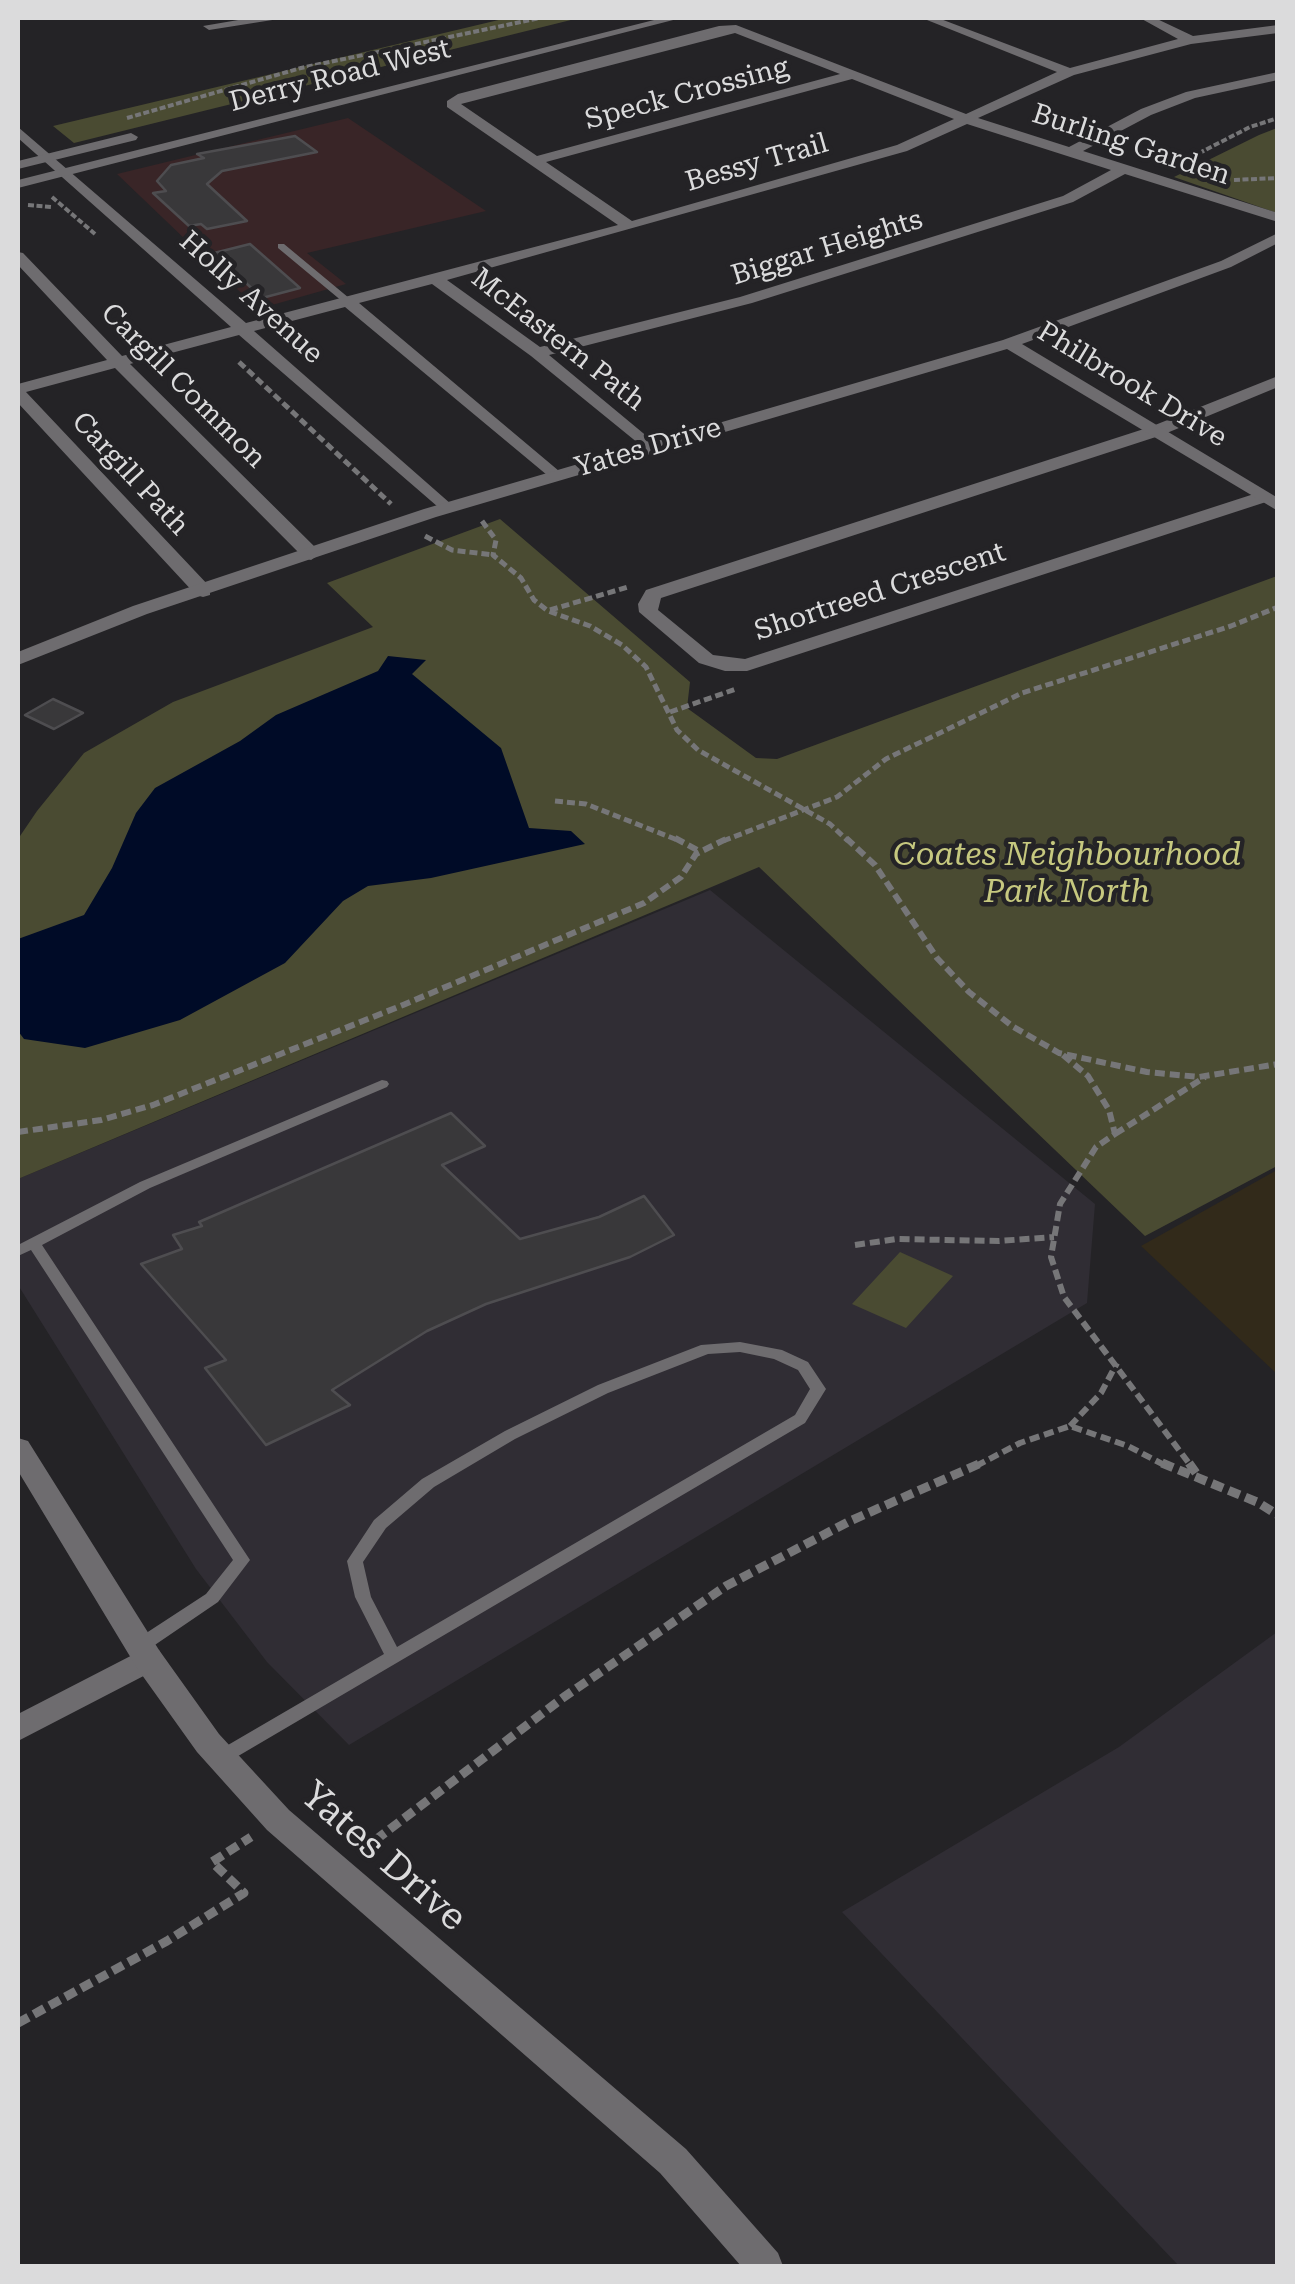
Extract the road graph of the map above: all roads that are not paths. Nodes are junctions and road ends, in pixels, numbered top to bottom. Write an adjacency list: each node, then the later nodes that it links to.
1 (279, 18): 6 (street)
2 (616, 18): 12 (street, Derry Road West)
3 (675, 18): 21 (street, Derry Road West)
4 (928, 18): 9 (street)
5 (1146, 18): 8 (street)
6 (209, 26)
7 (1278, 29): 8 (street, Bessy Trail)
8 (1191, 40): 9 (street, Bessy Trail)
9 (1070, 72): 13 (street, Bessy Trail)
10 (852, 75): 13 (street, Burling Garden); 18 (street, Speck Crossing); 18 (street, Burling Garden)
11 (1278, 76): 16 (street)
12 (334, 87)
13 (969, 120): 16 (street, Burling Garden); 24 (street, Bessy Trail)
14 (18, 131): 17 (street, Holly Avenue)
15 (140, 135): 17 (street)
16 (1071, 152): 20 (street, Burling Garden)
17 (51, 157): 19 (street); 21 (street, Holly Avenue)
18 (534, 161): 24 (street)
19 (18, 165)
20 (1123, 169): 23 (street, Burling Garden); 32 (street, Biggar Heights)
21 (67, 171): 22 (street, Derry Road West); 30 (street, Holly Avenue)
22 (21, 183)
23 (1278, 218)
24 (630, 226): 28 (street, Bessy Trail)
25 (1278, 236): 31 (street, Yates Drive)
26 (281, 246): 29 (lane)
27 (18, 256): 33 (street, Cargill Common)
28 (432, 277): 29 (street, Bessy Trail); 32 (street, McEastern Path)
29 (346, 300): 30 (street, Bessy Trail); 38 (street)
30 (243, 328): 33 (street, Bessy Trail); 40 (street, Holly Avenue)
31 (1009, 343): 36 (street, Philbrook Drive); 37 (street, Yates Drive)
32 (537, 354): 37 (street, McEastern Path)
33 (119, 363): 35 (street, Bessy Trail); 41 (street, Cargill Common)
34 (1278, 381): 36 (street)
35 (18, 392): 42 (street, Cargill Path)
36 (1156, 430): 39 (street, Philbrook Drive); 39 (street, Shortreed Crescent)
37 (649, 447): 38 (street, Yates Drive)
38 (553, 475): 40 (street, Yates Drive)
39 (1270, 502)
40 (446, 508): 41 (street, Yates Drive)
41 (311, 554): 42 (street, Yates Drive)
42 (203, 591): 43 (street, Yates Drive)
43 (18, 659)
44 (382, 1084): 45 (lane)
45 (26, 1248): 47 (lane)
46 (18, 1448): 47 (street, Yates Drive)
47 (144, 1652): 49 (street); 50 (street, Yates Drive)
48 (394, 1655): 48 (lane); 50 (lane)
49 (18, 1729)
50 (222, 1757): 51 (street, Yates Drive)
51 (757, 2264)

